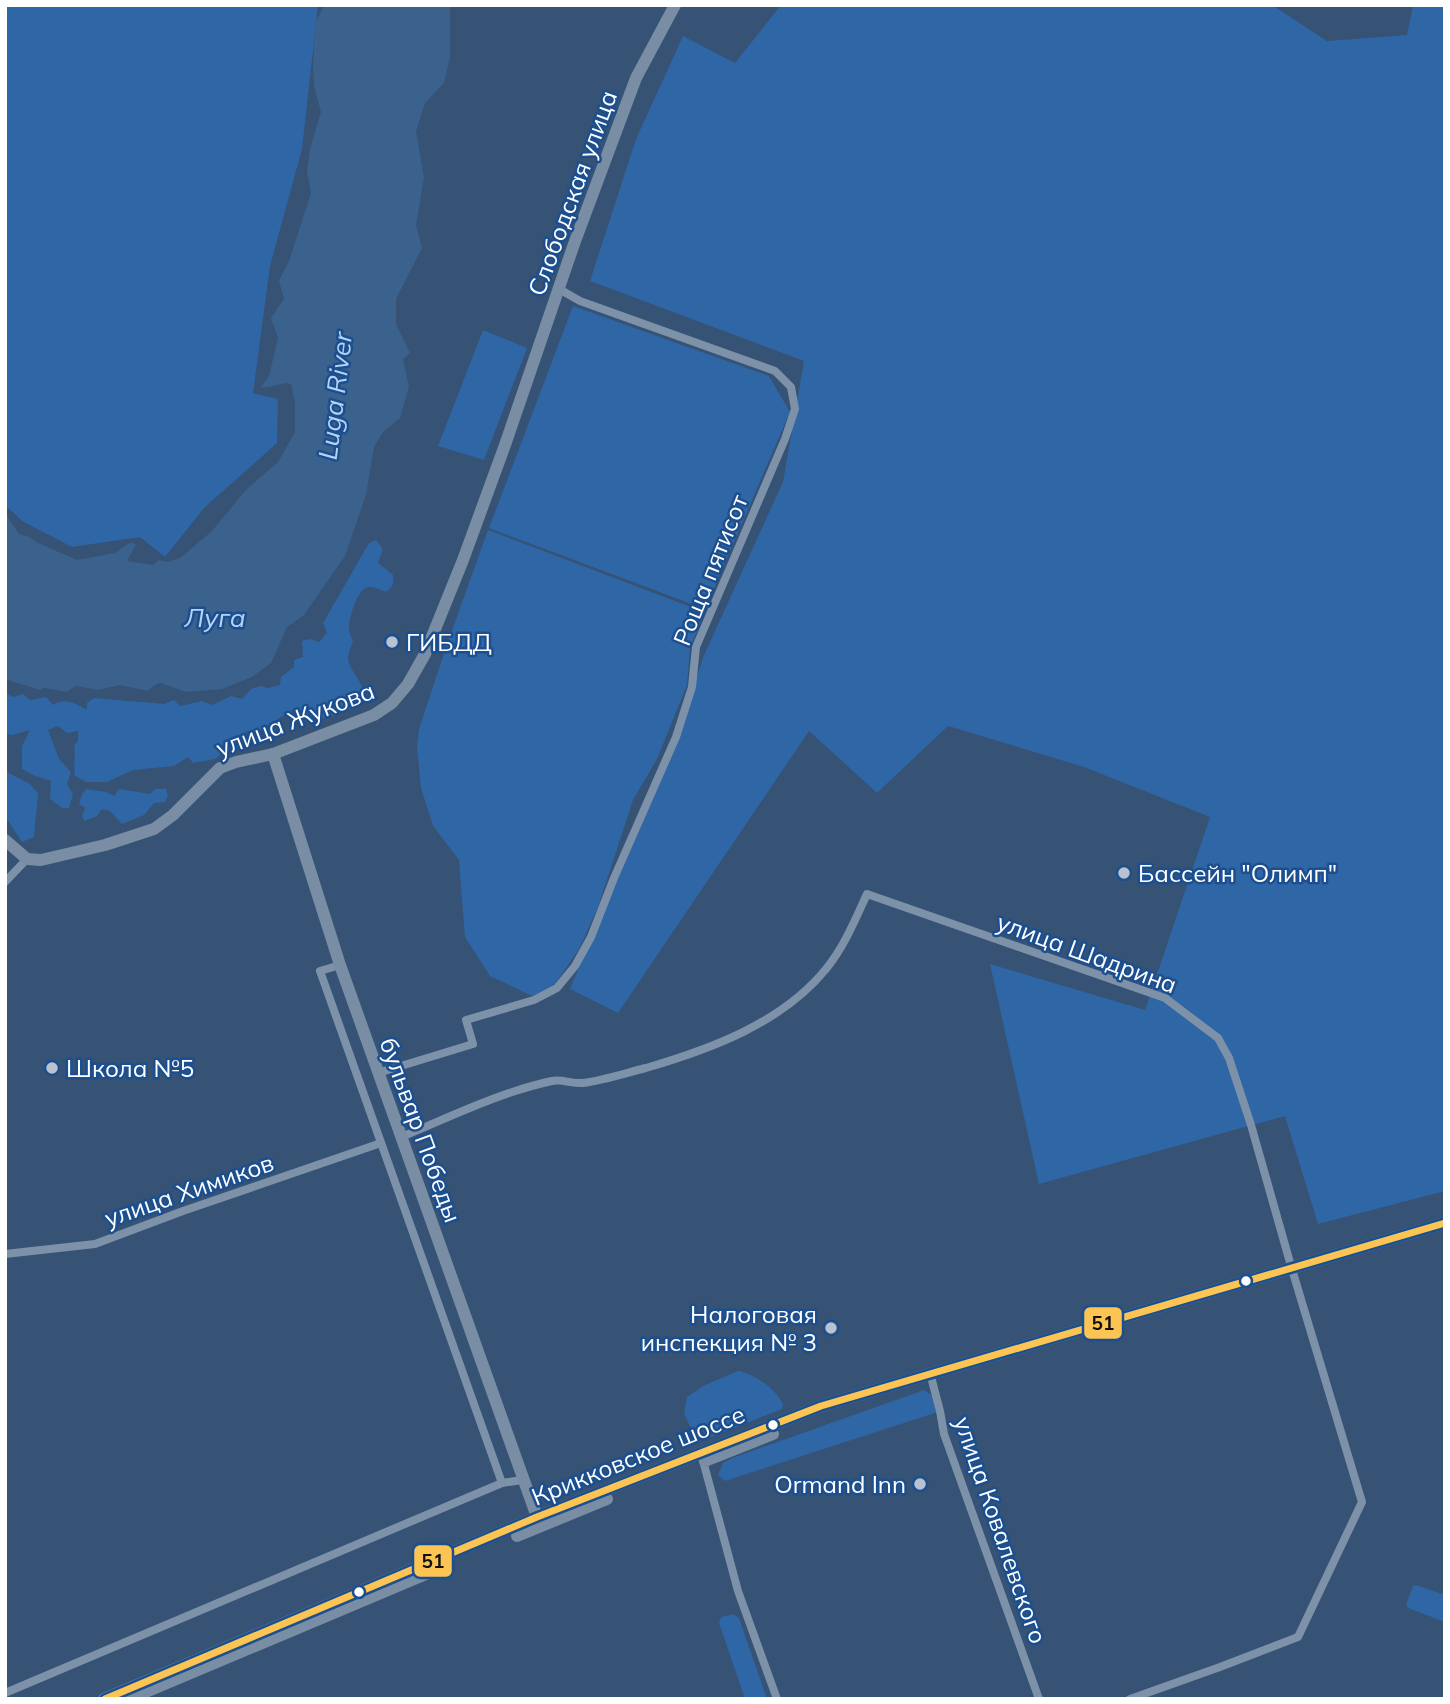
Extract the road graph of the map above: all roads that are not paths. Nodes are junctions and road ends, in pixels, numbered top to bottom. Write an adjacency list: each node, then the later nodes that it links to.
1 (675, 5): 2 (main road, Слободская улица)
2 (559, 289): 3 (main road, Слободская улица); 9 (street, Роща пятисот)
3 (505, 445): 4 (main road, улица Жукова)
4 (274, 754): 6 (main road, улица Жукова); 8 (main road, бульвар Победы)
5 (5, 841): 6 (main road)
6 (27, 859): 7 (street)
7 (5, 882)
8 (340, 965): 9 (main road, бульвар Победы); 11 (street)
9 (379, 1073): 10 (main road, бульвар Победы)
10 (401, 1137): 15 (street, улица Шадрина); 18 (main road, бульвар Победы)
11 (381, 1143): 14 (street, улица Химиков); 19 (street)
12 (1445, 1223): 15 (main road, Крикковское шоссе)
13 (1445, 1230): 15 (main road)
14 (5, 1254)
15 (1292, 1270): 16 (main road, Крикковское шоссе); 26 (street, улица Шадрина)
16 (930, 1376): 17 (main road, Крикковское шоссе); 25 (street, улица Ковалевского)
17 (702, 1458): 20 (main road, Крикковское шоссе); 23 (main road); 24 (street)
18 (522, 1480): 19 (street); 20 (main road, бульвар Победы)
19 (502, 1483): 21 (street)
20 (537, 1517): 22 (main road, Крикковское шоссе)
21 (5, 1693)
22 (104, 1699)
23 (129, 1699)
24 (777, 1699)
25 (1039, 1699)
26 (1130, 1699)

